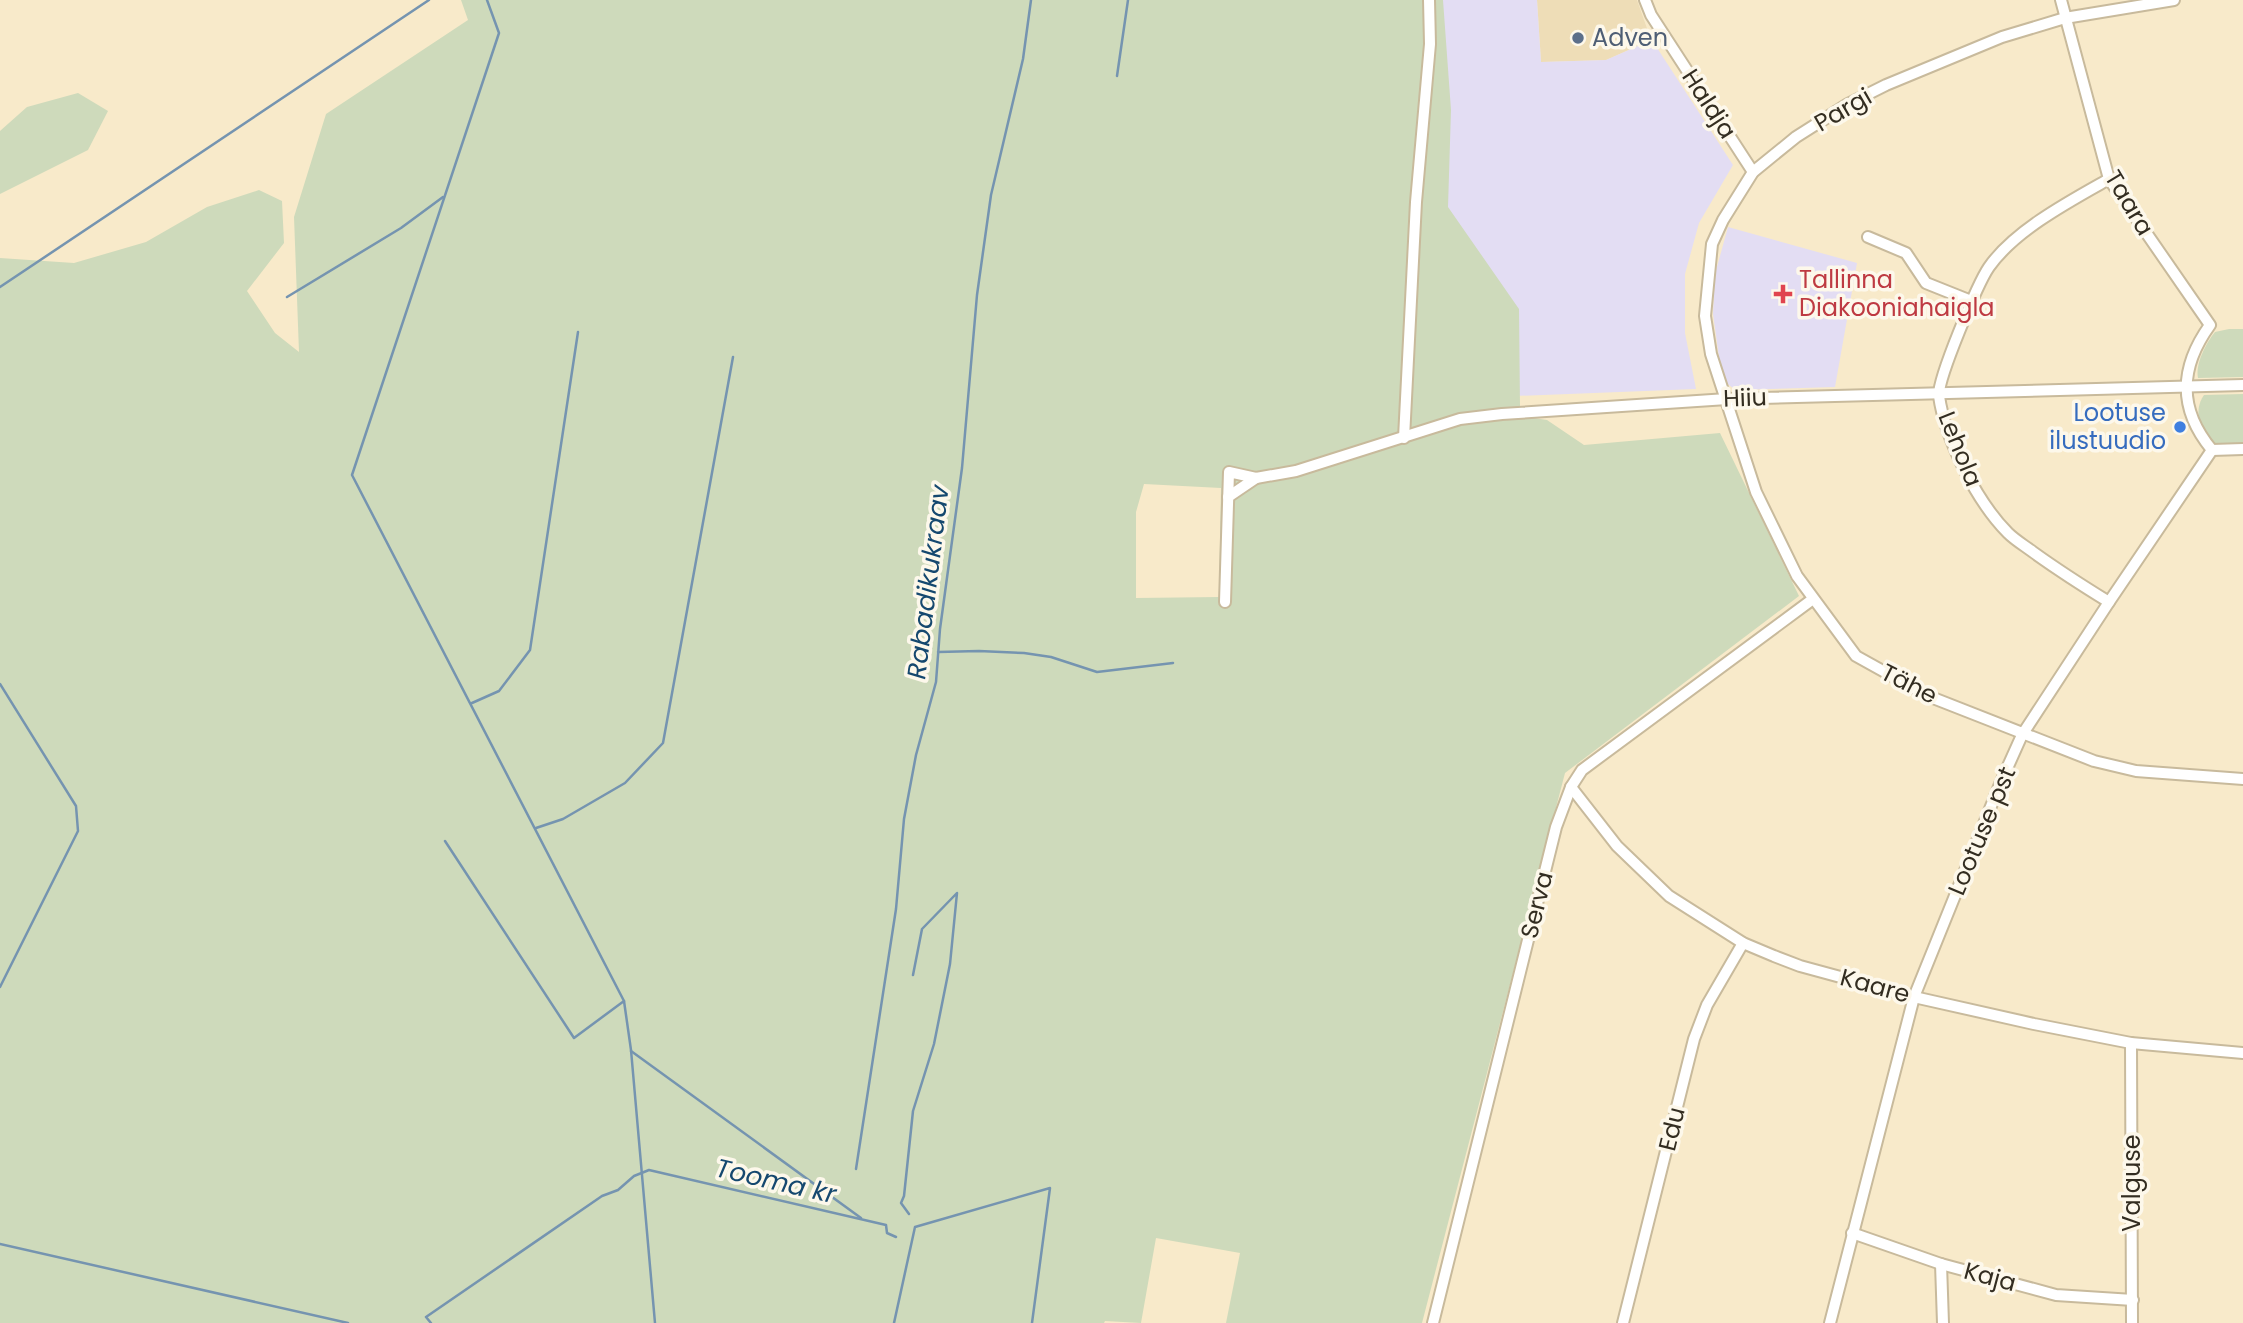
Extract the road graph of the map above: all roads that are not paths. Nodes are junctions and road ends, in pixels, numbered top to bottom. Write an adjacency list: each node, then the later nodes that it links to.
1 (1429, 0): 14 (street)
2 (1645, 0): 6 (street, Haldja)
3 (2061, 0): 5 (street, Taara)
4 (2174, 0): 5 (street, Pargi)
5 (2065, 19): 6 (street, Pargi); 7 (street, Taara)
6 (1753, 172): 13 (street, Pargi)
7 (2109, 179): 9 (street, Lehola); 11 (street, Taara)
8 (1868, 237): 9 (street)
9 (1971, 301): 12 (street, Lehola)
10 (2243, 386): 11 (street, Hiiu)
11 (2186, 387): 12 (street, Hiiu); 16 (street)
12 (1938, 393): 13 (street, Hiiu); 21 (street, Lehola)
13 (1727, 399): 14 (street, Hiiu); 19 (street, Tähe)
14 (1404, 438): 17 (street, Hiiu)
15 (2243, 449): 16 (street)
16 (2212, 450): 21 (street, Lootuse pst)
17 (1256, 478): 18 (street, Hiiu); 18 (street, Hiiu)
18 (1228, 497): 20 (street, Hiiu)
19 (1813, 600): 22 (street, Tähe); 24 (street, Serva)
20 (1225, 602)
21 (2109, 602): 22 (street, Lootuse pst)
22 (2022, 735): 23 (street, Tähe); 26 (street, Lootuse pst)
23 (2243, 779)
24 (1571, 787): 25 (street, Kaare); 32 (street, Serva)
25 (1743, 943): 26 (street, Kaare); 33 (street, Edu)
26 (1914, 997): 27 (street, Kaare); 29 (street, Lootuse pst)
27 (2131, 1043): 28 (street, Kaare); 31 (street, Valguse)
28 (2243, 1053)
29 (1852, 1233): 30 (street, Kaja); 34 (street, Lootuse pst)
30 (1941, 1264): 31 (street, Kaja); 35 (street)
31 (2133, 1300): 36 (street, Valguse)
32 (1433, 1323)
33 (1623, 1323)
34 (1830, 1323)
35 (1943, 1323)
36 (2132, 1323)

